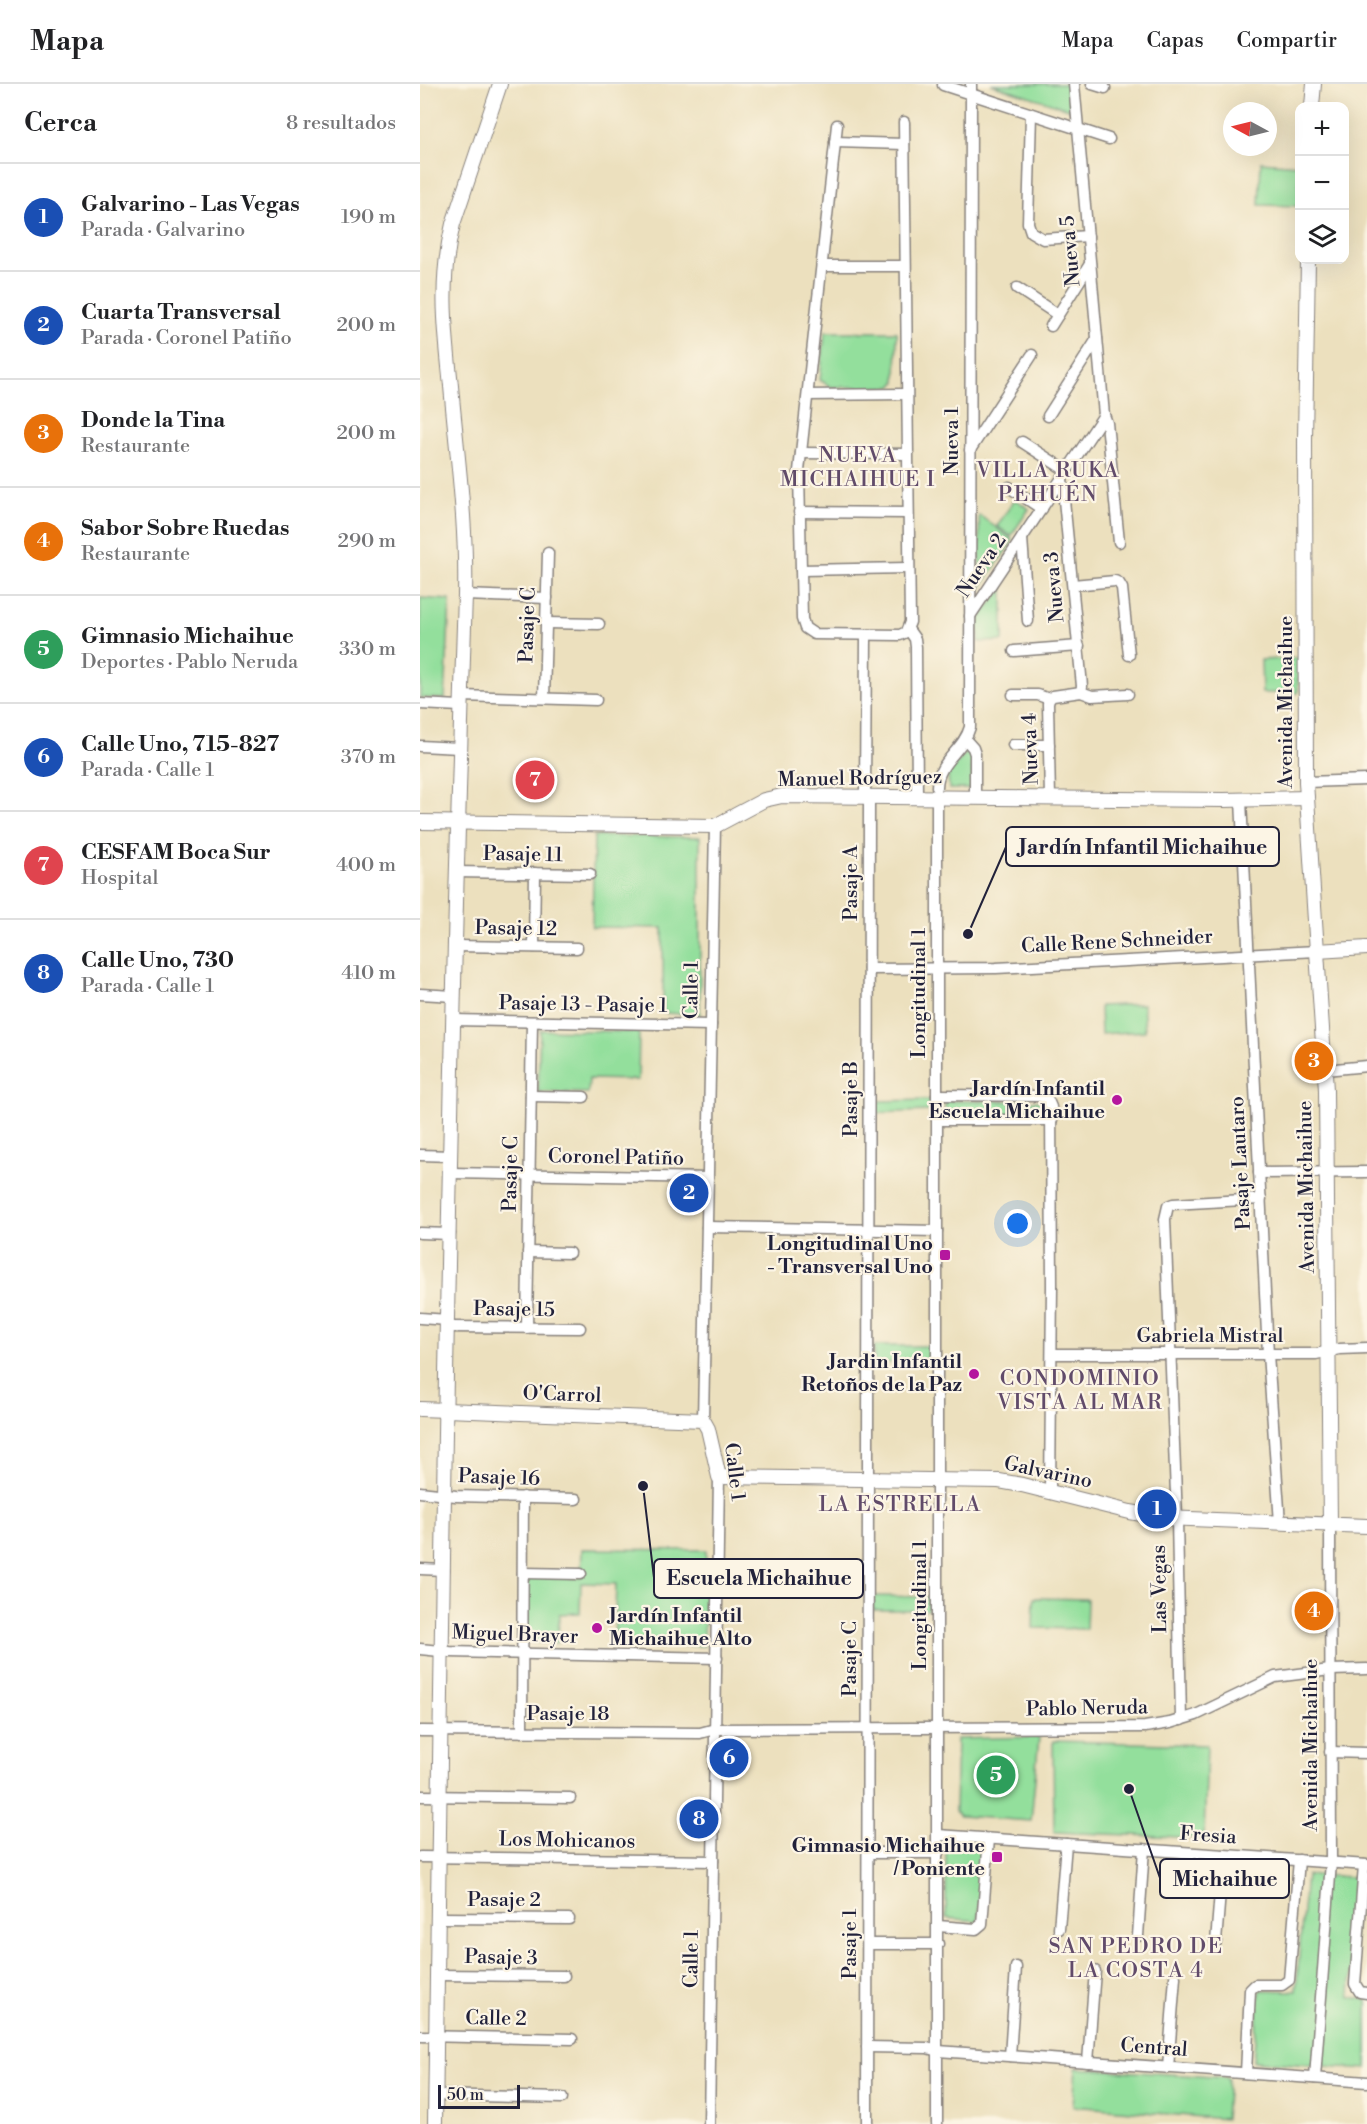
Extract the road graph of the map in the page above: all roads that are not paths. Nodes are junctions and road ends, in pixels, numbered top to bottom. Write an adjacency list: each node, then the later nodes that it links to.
1 (500, 84): 45 (street)
2 (1074, 84): 12 (street, Nueva 5)
3 (1092, 84): 6 (street)
4 (1314, 84): 8 (street)
5 (943, 85): 7 (street)
6 (1105, 88)
7 (971, 89): 9 (street); 31 (street, Nueva 1)
8 (1312, 102)
9 (1031, 114): 12 (street); 16 (street)
10 (904, 123): 15 (street)
11 (837, 125): 14 (street)
12 (1078, 129): 13 (street); 16 (street, Nueva 5)
13 (1109, 139)
14 (835, 142): 15 (street); 19 (street)
15 (904, 144): 20 (street)
16 (1088, 236): 17 (street, Nueva 5)
17 (1090, 264): 22 (street); 24 (street, Nueva 5)
18 (1308, 264): 70 (street, Avenida Michaihue)
19 (822, 266): 20 (street); 26 (street)
20 (905, 266): 27 (street)
21 (1017, 288): 22 (street)
22 (1058, 315): 23 (street)
23 (1051, 326)
24 (1097, 339): 28 (street, Nueva 5); 29 (street)
25 (1032, 355): 31 (street)
26 (808, 394): 27 (street); 32 (street)
27 (906, 394): 33 (street)
28 (1104, 415): 34 (street, Nueva 2); 40 (street)
29 (1048, 416)
30 (1022, 442): 34 (street)
31 (970, 450): 47 (street, Nueva 1)
32 (801, 453): 33 (street); 37 (street)
33 (907, 454): 38 (street)
34 (1065, 475): 36 (street, Nueva 2); 44 (street, Nueva 3)
35 (1009, 487): 36 (street)
36 (1042, 509): 39 (street, Nueva 2)
37 (799, 513): 38 (street); 43 (street)
38 (907, 513): 42 (street)
39 (1022, 538): 47 (street, Nueva 2); 48 (street)
40 (1119, 542)
41 (548, 553): 46 (street, Pasaje C)
42 (908, 568): 43 (street); 51 (street)
43 (801, 570): 52 (street)
44 (1073, 585): 53 (street, Nueva 3); 55 (street)
45 (465, 595): 46 (street); 62 (street)
46 (547, 598): 49 (street, Pasaje C)
47 (970, 616): 64 (street, Nueva 1)
48 (1028, 621)
49 (546, 623): 50 (street); 59 (street, Pasaje C)
50 (599, 624)
51 (908, 629): 52 (street); 73 (street)
52 (866, 636): 72 (street, Pasaje A)
53 (1079, 646): 54 (street); 56 (street, Nueva 3)
54 (1014, 651)
55 (1129, 655)
56 (1081, 692): 57 (street); 60 (street)
57 (1128, 694)
58 (1013, 695): 60 (street)
59 (544, 698): 61 (street); 62 (street)
60 (1049, 699): 66 (street, Nueva 4)
61 (596, 700)
62 (461, 701): 63 (street); 68 (street)
63 (420, 704)
64 (965, 739): 71 (street, Nueva 1); 74 (street)
65 (1013, 745): 66 (street)
66 (1049, 745): 75 (street, Nueva 4)
67 (420, 746): 68 (street)
68 (459, 748): 79 (street)
69 (1367, 780): 70 (street)
70 (1306, 782): 76 (street, Avenida Michaihue)
71 (937, 792): 73 (street, Manuel Rodríguez); 74 (street, Manuel Rodríguez); 91 (street, Longitudinal 1)
72 (867, 796): 73 (street, Manuel Rodríguez); 80 (street, Manuel Rodríguez); 90 (street, Pasaje A)
73 (917, 797)
74 (975, 798): 75 (street, Manuel Rodríguez)
75 (1050, 798): 77 (street, Manuel Rodríguez)
76 (1307, 798): 77 (street, Manuel Rodríguez); 88 (street, Avenida Michaihue)
77 (1241, 800): 89 (street, Pasaje Lautaro)
78 (420, 822): 79 (street, Manuel Rodríguez)
79 (457, 822): 80 (street, Manuel Rodríguez); 81 (street)
80 (715, 826): 96 (street, Calle 1)
81 (456, 872): 82 (street, Pasaje 11); 84 (street)
82 (535, 873): 83 (street, Pasaje 11); 85 (street)
83 (590, 874)
84 (455, 946): 85 (street, Pasaje 12); 93 (street)
85 (534, 947): 86 (street, Pasaje 12)
86 (577, 948)
87 (1367, 948): 88 (street, Calle Rene Schneider)
88 (1317, 951): 89 (street, Calle Rene Schneider); 98 (street, Avenida Michaihue)
89 (1248, 954): 91 (street, Calle Rene Schneider); 109 (street, Pasaje Lautaro)
90 (869, 969): 91 (street, Calle Rene Schneider); 114 (street, Pasaje B)
91 (937, 970): 99 (street, Longitudinal 1)
92 (420, 994): 93 (street)
93 (454, 996): 94 (street)
94 (454, 1020): 95 (street, Pasaje 13 - Pasaje 1); 105 (street)
95 (532, 1022): 96 (street, Pasaje 13 - Pasaje 1); 100 (street, Pasaje C)
96 (711, 1025): 111 (street, Calle 1)
97 (1367, 1066): 98 (street)
98 (1325, 1070): 106 (street, Avenida Michaihue)
99 (938, 1095): 102 (street, Longitudinal 1); 103 (street)
100 (531, 1096): 101 (street); 110 (street, Pasaje C)
101 (584, 1097)
102 (937, 1120): 103 (street); 115 (street, Longitudinal 1)
103 (1052, 1120): 126 (street)
104 (420, 1155): 105 (street)
105 (451, 1156): 108 (street)
106 (1327, 1172): 107 (street); 109 (street); 125 (street, Avenida Michaihue)
107 (1367, 1172)
108 (451, 1173): 110 (street, Coronel Patiño); 117 (street)
109 (1259, 1173): 112 (street, Pasaje Lautaro)
110 (529, 1174): 111 (street, Coronel Patiño); 118 (street, Pasaje C)
111 (708, 1178): 113 (street, Calle 1)
112 (1261, 1199): 127 (street, Las Vegas); 128 (street, Pasaje Lautaro)
113 (707, 1227): 114 (street); 131 (street, Calle 1)
114 (869, 1230): 115 (street); 133 (street, Pasaje C)
115 (938, 1231): 134 (street, Longitudinal 1)
116 (420, 1233): 117 (street)
117 (450, 1234): 121 (street)
118 (528, 1252): 119 (street); 122 (street, Pasaje C)
119 (569, 1253)
120 (420, 1318): 121 (street, Pasaje 15)
121 (448, 1323): 122 (street, Pasaje 15); 130 (street)
122 (527, 1328): 123 (street, Pasaje 15)
123 (580, 1328)
124 (1367, 1348): 125 (street, Gabriela Mistral)
125 (1328, 1352): 128 (street, Gabriela Mistral); 142 (street, Avenida Michaihue)
126 (1052, 1354): 127 (street, Gabriela Mistral); 135 (street)
127 (1170, 1354): 128 (street, Gabriela Mistral); 140 (street, Las Vegas)
128 (1268, 1354): 141 (street, Pasaje Lautaro)
129 (420, 1409): 130 (street, O'Carrol)
130 (447, 1410): 131 (street, O'Carrol); 137 (street)
131 (704, 1420): 132 (street, Calle 1)
132 (719, 1478): 133 (street, Galvarino); 151 (street, Calle 1)
133 (868, 1479): 134 (street, Galvarino); 155 (street, Pasaje C)
134 (938, 1479): 135 (street, Galvarino); 156 (street, Longitudinal 1)
135 (1050, 1491): 140 (street, Galvarino)
136 (420, 1492): 137 (street, Pasaje 16)
137 (445, 1494): 138 (street, Pasaje 16); 145 (street)
138 (524, 1497): 139 (street, Pasaje 16); 146 (street)
139 (576, 1498)
140 (1176, 1519): 141 (street, Galvarino); 154 (street, Las Vegas)
141 (1280, 1523): 142 (street, Galvarino)
142 (1330, 1525): 143 (street, Galvarino); 153 (street, Avenida Michaihue)
143 (1367, 1526)
144 (420, 1569): 145 (street)
145 (444, 1570): 149 (street)
146 (523, 1573): 147 (street); 150 (street)
147 (581, 1574)
148 (420, 1649): 149 (street, Miguel Brayer)
149 (442, 1651): 150 (street, Miguel Brayer); 159 (street)
150 (522, 1653): 151 (street, Miguel Brayer); 160 (street)
151 (717, 1658): 157 (street, Calle 1)
152 (1367, 1669): 153 (street)
153 (1330, 1670): 154 (street, Pablo Neruda); 161 (street, Avenida Michaihue)
154 (1181, 1720): 156 (street, Pablo Neruda)
155 (868, 1728): 156 (street, Pablo Neruda); 157 (street, Pasaje 18); 170 (street, Pasaje 1)
156 (938, 1728): 166 (street, Longitudinal 1)
157 (715, 1729): 160 (street, Pasaje 18); 176 (street, Calle 1)
158 (420, 1731): 159 (street, Pasaje 18)
159 (441, 1732): 160 (street, Pasaje 18); 164 (street)
160 (522, 1732)
161 (1330, 1752): 162 (street); 177 (street, Avenida Michaihue)
162 (1367, 1753)
163 (420, 1796): 164 (street)
164 (440, 1796): 165 (street); 174 (street)
165 (570, 1798)
166 (938, 1835): 167 (street, Fresia); 171 (street, Longitudinal 1)
167 (988, 1839): 168 (street, Fresia); 181 (street)
168 (1065, 1844): 169 (street, Fresia); 182 (street)
169 (1144, 1849): 172 (street, Fresia); 183 (street)
170 (868, 1852): 171 (street); 185 (street, Pasaje 1)
171 (938, 1853): 181 (street, Longitudinal 1)
172 (1223, 1855): 175 (street, Fresia); 184 (street)
173 (420, 1857): 174 (street, Los Mohicanos)
174 (439, 1857): 176 (street, Los Mohicanos); 179 (street)
175 (1299, 1860): 177 (street, Fresia); 201 (street)
176 (713, 1861): 207 (street, Calle 1)
177 (1331, 1863): 178 (street, Fresia); 202 (street, Avenida Michaihue)
178 (1365, 1865): 192 (street)
179 (438, 1918): 180 (street, Pasaje 2); 189 (street)
180 (569, 1919)
181 (938, 1926): 186 (street, Longitudinal 1)
182 (1059, 1929)
183 (1138, 1936)
184 (1216, 1942)
185 (868, 1944): 186 (street); 196 (street, Pasaje 1)
186 (938, 1944): 197 (street, Longitudinal 1)
187 (1016, 1967): 198 (street)
188 (1095, 1971): 199 (street)
189 (437, 1975): 190 (street, Pasaje 3); 194 (street)
190 (564, 1976)
191 (1175, 1977): 200 (street)
192 (1367, 1993)
193 (420, 2036): 194 (street, Calle 2)
194 (436, 2036): 195 (street, Calle 2); 204 (street)
195 (572, 2039)
196 (867, 2047): 197 (street, Central); 208 (street, Pasaje 1)
197 (938, 2051): 198 (street, Central); 209 (street, Longitudinal 1)
198 (1010, 2056): 199 (street, Central)
199 (1088, 2062): 200 (street, Central)
200 (1168, 2068): 201 (street, Central)
201 (1246, 2073): 202 (street, Central)
202 (1315, 2078): 203 (street, Central)
203 (1367, 2082)
204 (435, 2095): 205 (street); 206 (street)
205 (562, 2097)
206 (435, 2124)
207 (708, 2124)
208 (867, 2124)
209 (937, 2124)

